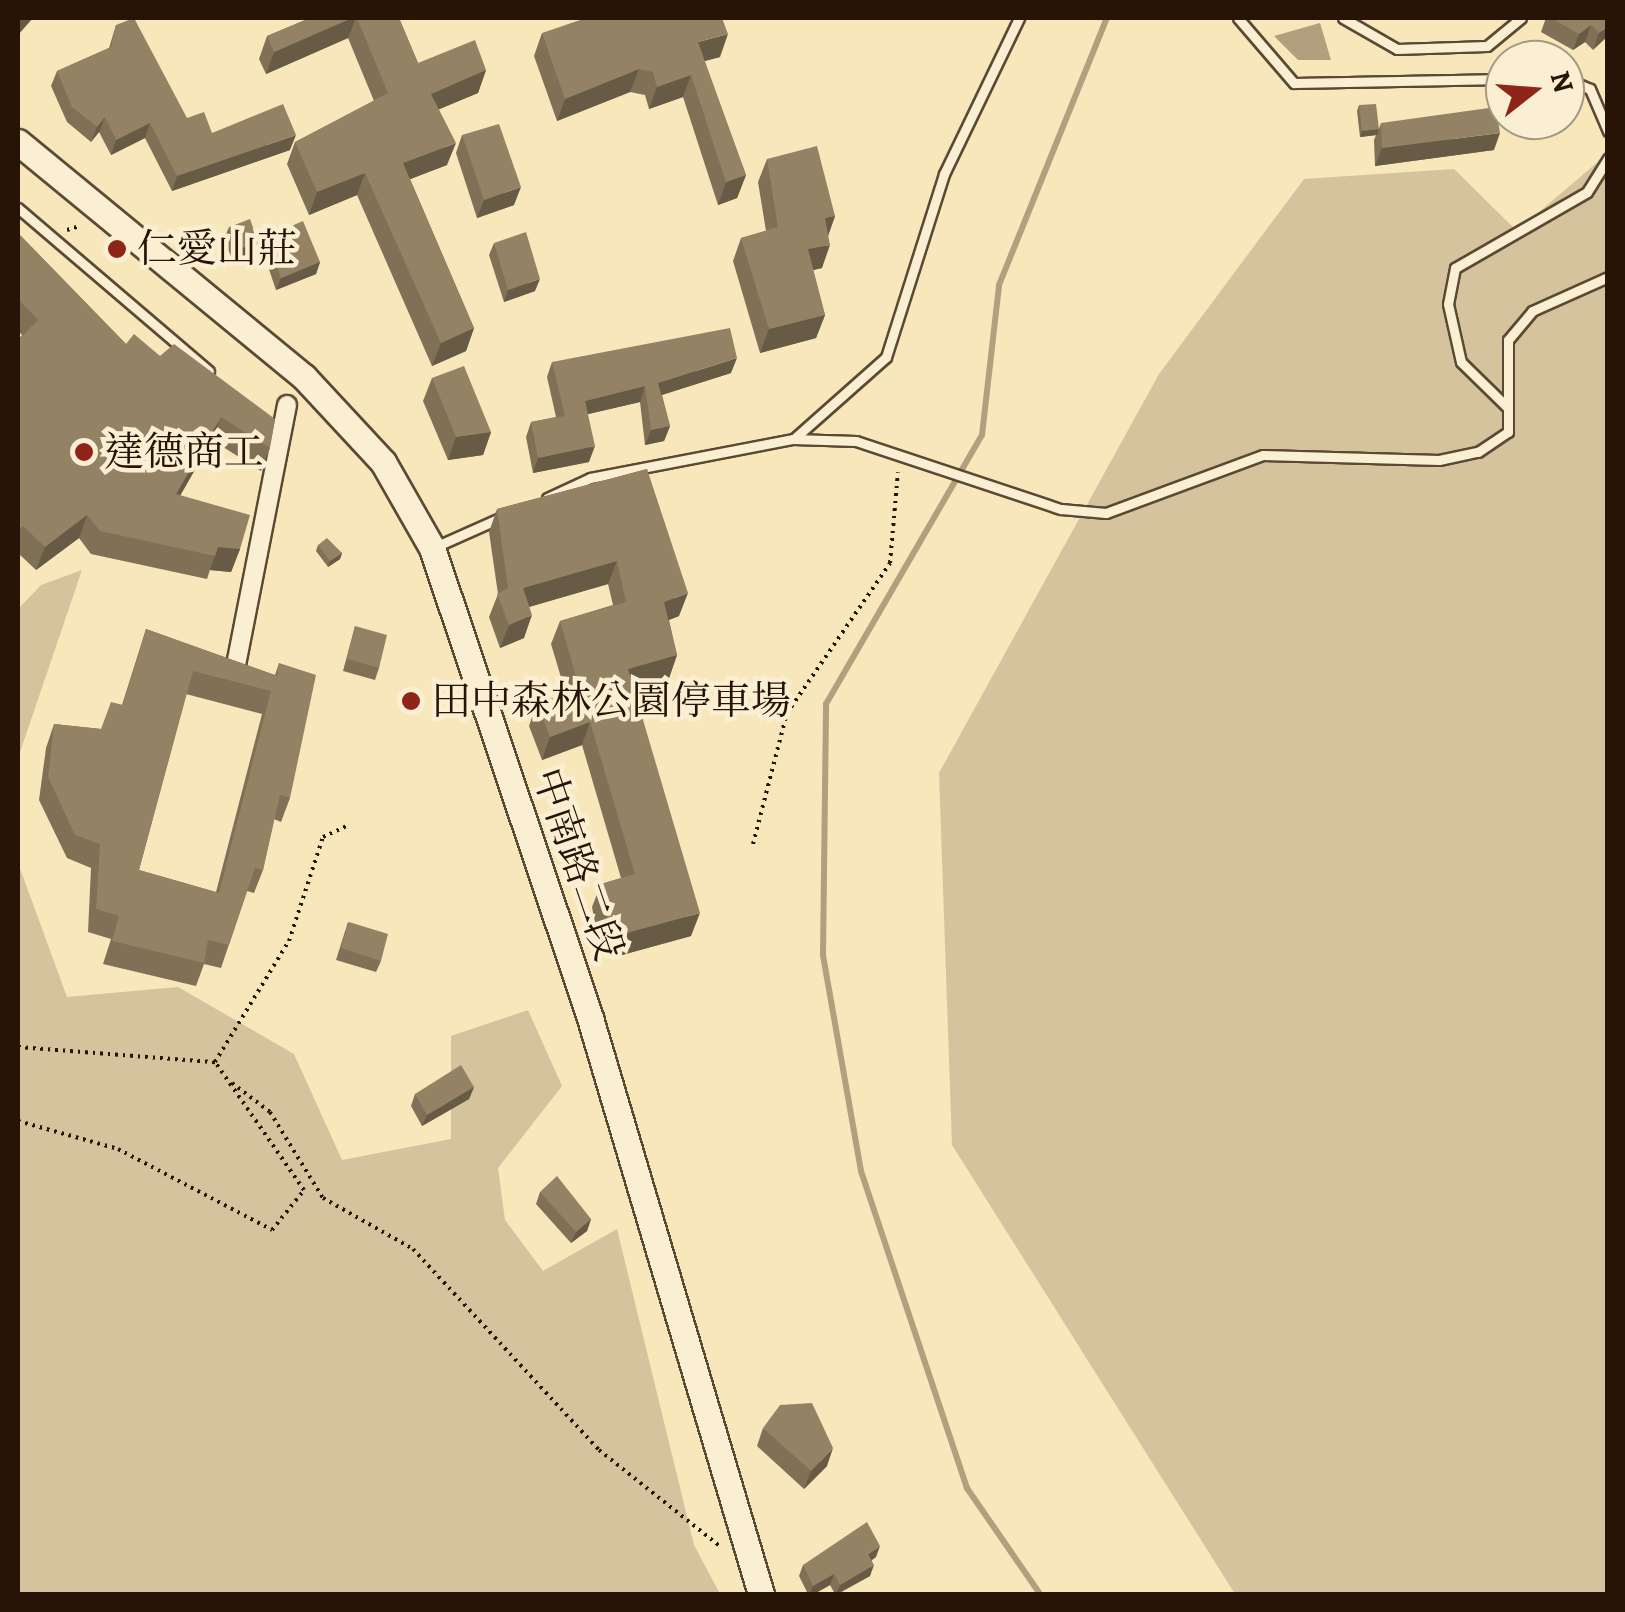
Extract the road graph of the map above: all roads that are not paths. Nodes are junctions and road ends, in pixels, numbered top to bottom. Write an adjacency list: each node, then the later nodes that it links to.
1 (1019, 18): 17 (lane)
2 (1238, 18): 5 (lane)
3 (1343, 18): 4 (lane)
4 (1521, 18)
5 (1485, 79)
6 (1585, 87): 7 (lane)
7 (1608, 131)
8 (18, 142): 12 (main road, 中南路二段)
9 (1608, 158): 15 (lane)
10 (18, 208): 13 (lane)
11 (1608, 277): 15 (lane)
12 (304, 377): 14 (lane); 20 (main road, 中南路二段)
13 (218, 378)
14 (288, 405): 16 (lane); 21 (street)
15 (1506, 406): 17 (lane)
16 (261, 414)
17 (794, 439): 18 (lane)
18 (537, 502)
19 (520, 510): 20 (lane)
20 (432, 548): 22 (main road, 中南路二段)
21 (236, 665)
22 (762, 1594)

